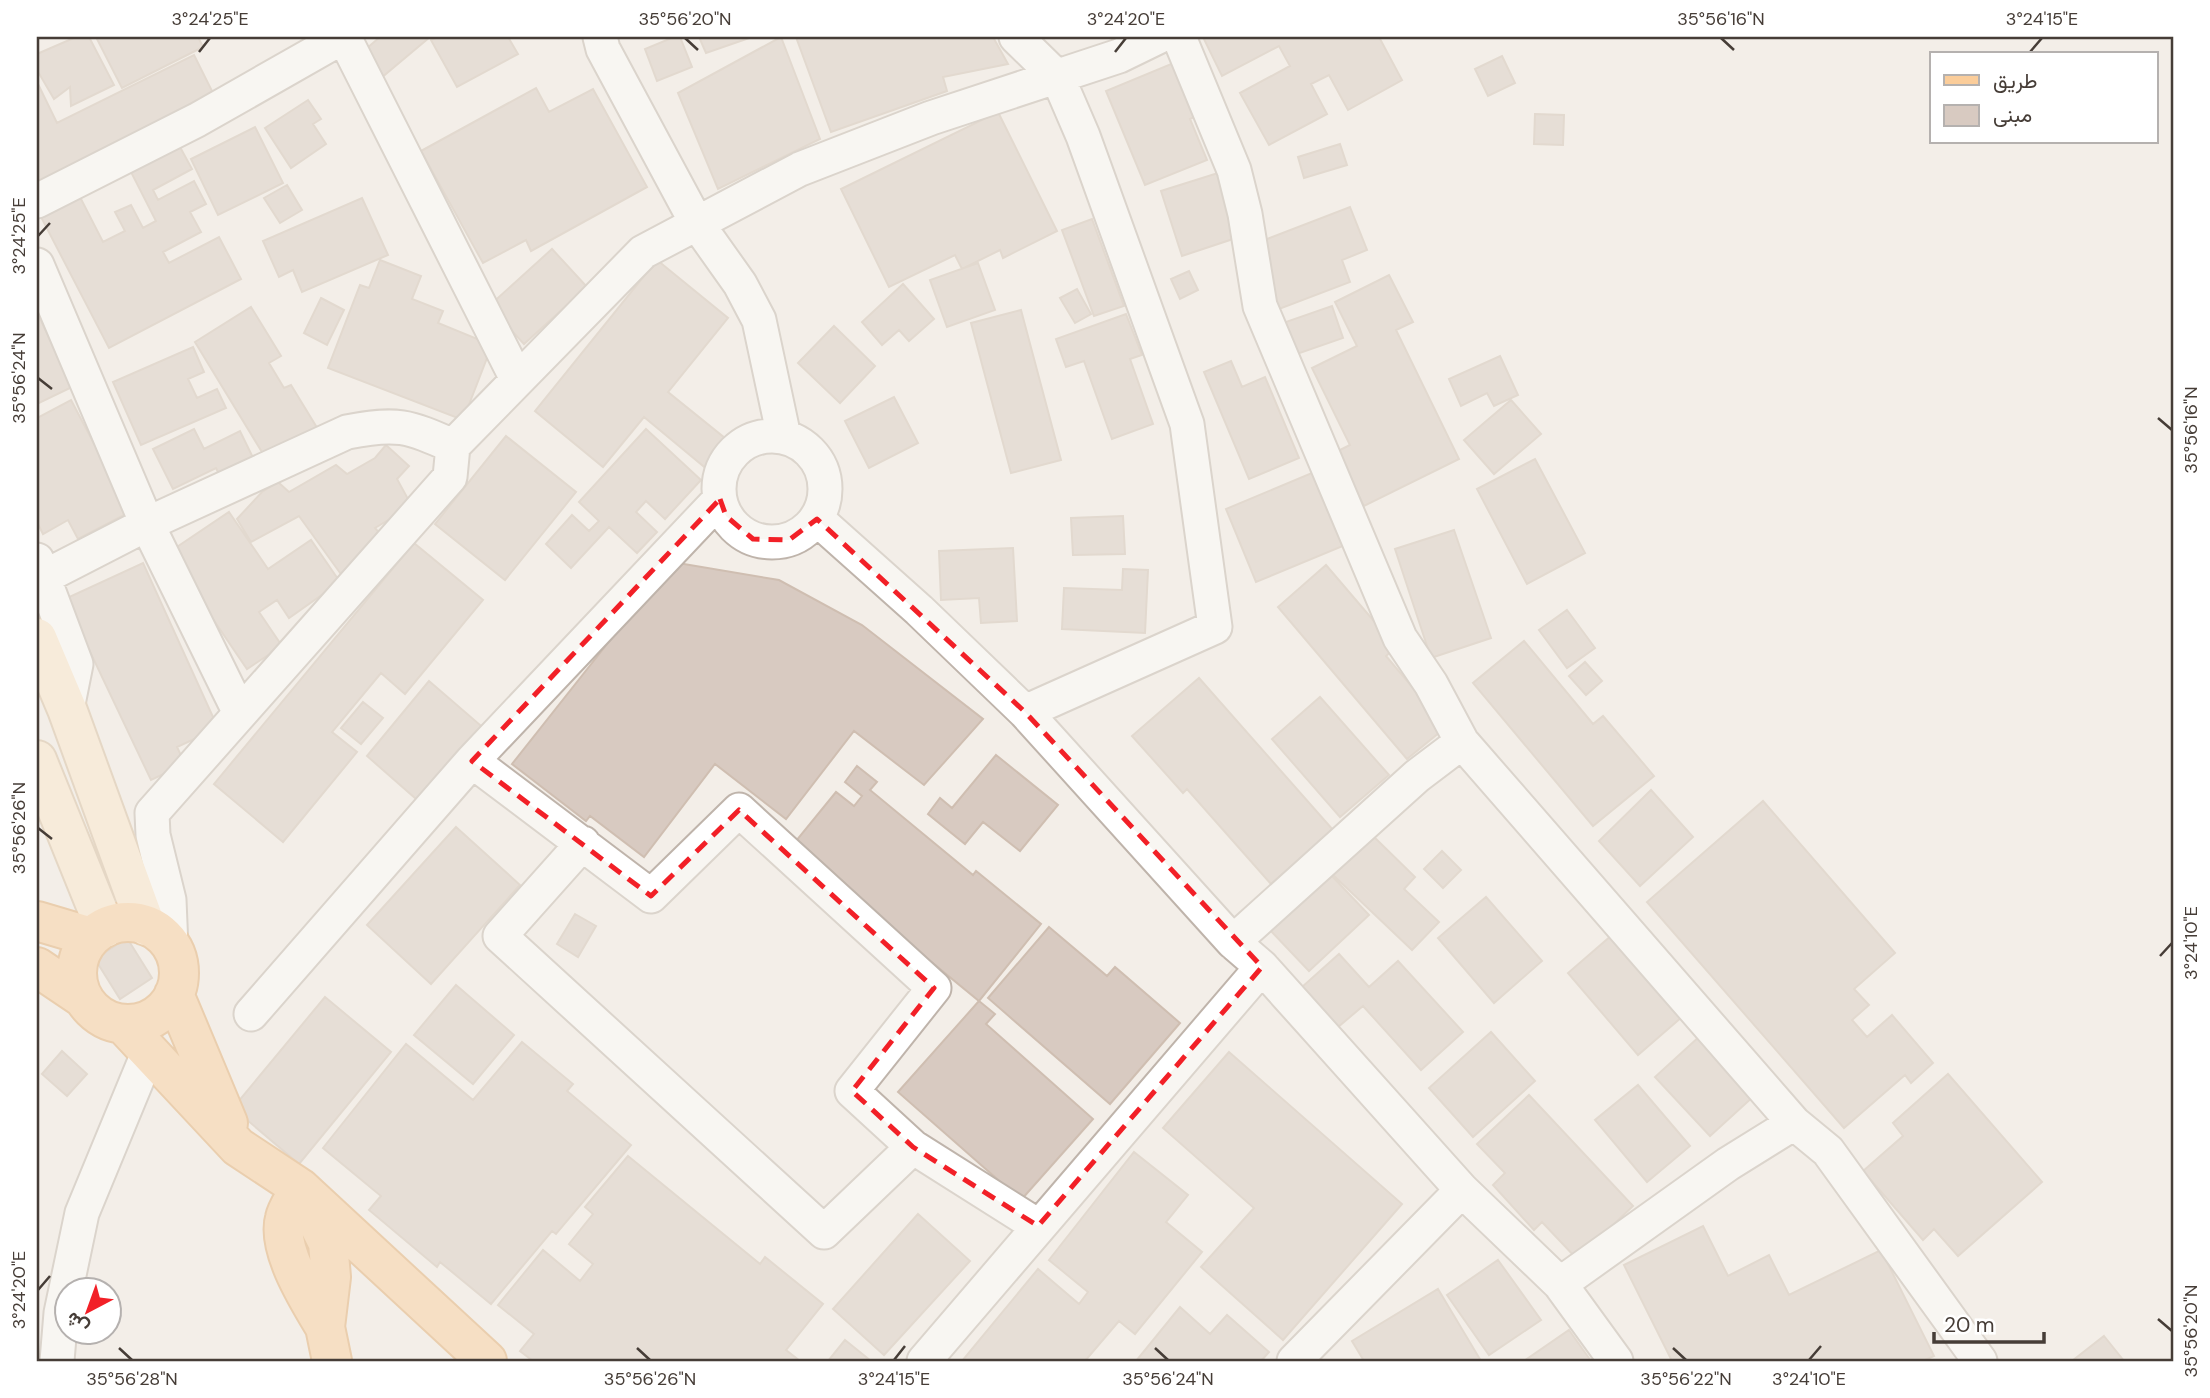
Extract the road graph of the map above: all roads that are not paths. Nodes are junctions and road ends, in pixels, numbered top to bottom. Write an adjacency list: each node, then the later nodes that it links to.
1 (343, 37): 7 (street); 10 (street)
2 (600, 37): 8 (street)
3 (1016, 37): 6 (street)
4 (1158, 37): 6 (street)
5 (1179, 37): 21 (street)
6 (1058, 78): 8 (street); 19 (street)
7 (37, 201)
8 (696, 222): 10 (street); 11 (street)
9 (37, 265): 15 (street)
10 (517, 379): 12 (street)
11 (784, 437): 13 (street); 14 (street)
12 (453, 446): 15 (street); 20 (street)
13 (720, 499): 14 (street); 23 (street)
14 (817, 519): 19 (street)
15 (147, 524): 16 (street); 20 (street)
16 (41, 569): 18 (street)
17 (37, 638): 18 (main road)
18 (67, 709): 27 (main road)
19 (1025, 712): 28 (street)
20 (240, 713): 27 (street)
21 (1462, 742): 28 (street); 35 (street)
22 (37, 760): 26 (main road)
23 (472, 761): 24 (street); 33 (street)
24 (583, 843): 37 (street); 37 (street)
25 (37, 921): 26 (main road)
26 (98, 932): 27 (main road); 32 (main road)
27 (158, 936): 31 (main road)
28 (1233, 942): 30 (street)
29 (37, 967): 32 (main road)
30 (1262, 967): 39 (street); 40 (street)
31 (174, 994): 34 (main road); 36 (main road)
32 (83, 998): 34 (main road)
33 (251, 1014)
34 (137, 1038): 36 (main road); 44 (street)
35 (1794, 1123): 41 (street); 43 (street)
36 (238, 1147): 38 (main road)
37 (913, 1147): 40 (street)
38 (300, 1188): 42 (main road); 45 (main road)
39 (1462, 1190): 41 (street); 47 (street)
40 (1038, 1226): 46 (street)
41 (1560, 1284): 48 (street)
42 (328, 1344)
43 (1975, 1360)
44 (57, 1361)
45 (487, 1361)
46 (924, 1361)
47 (1294, 1361)
48 (1616, 1361)

